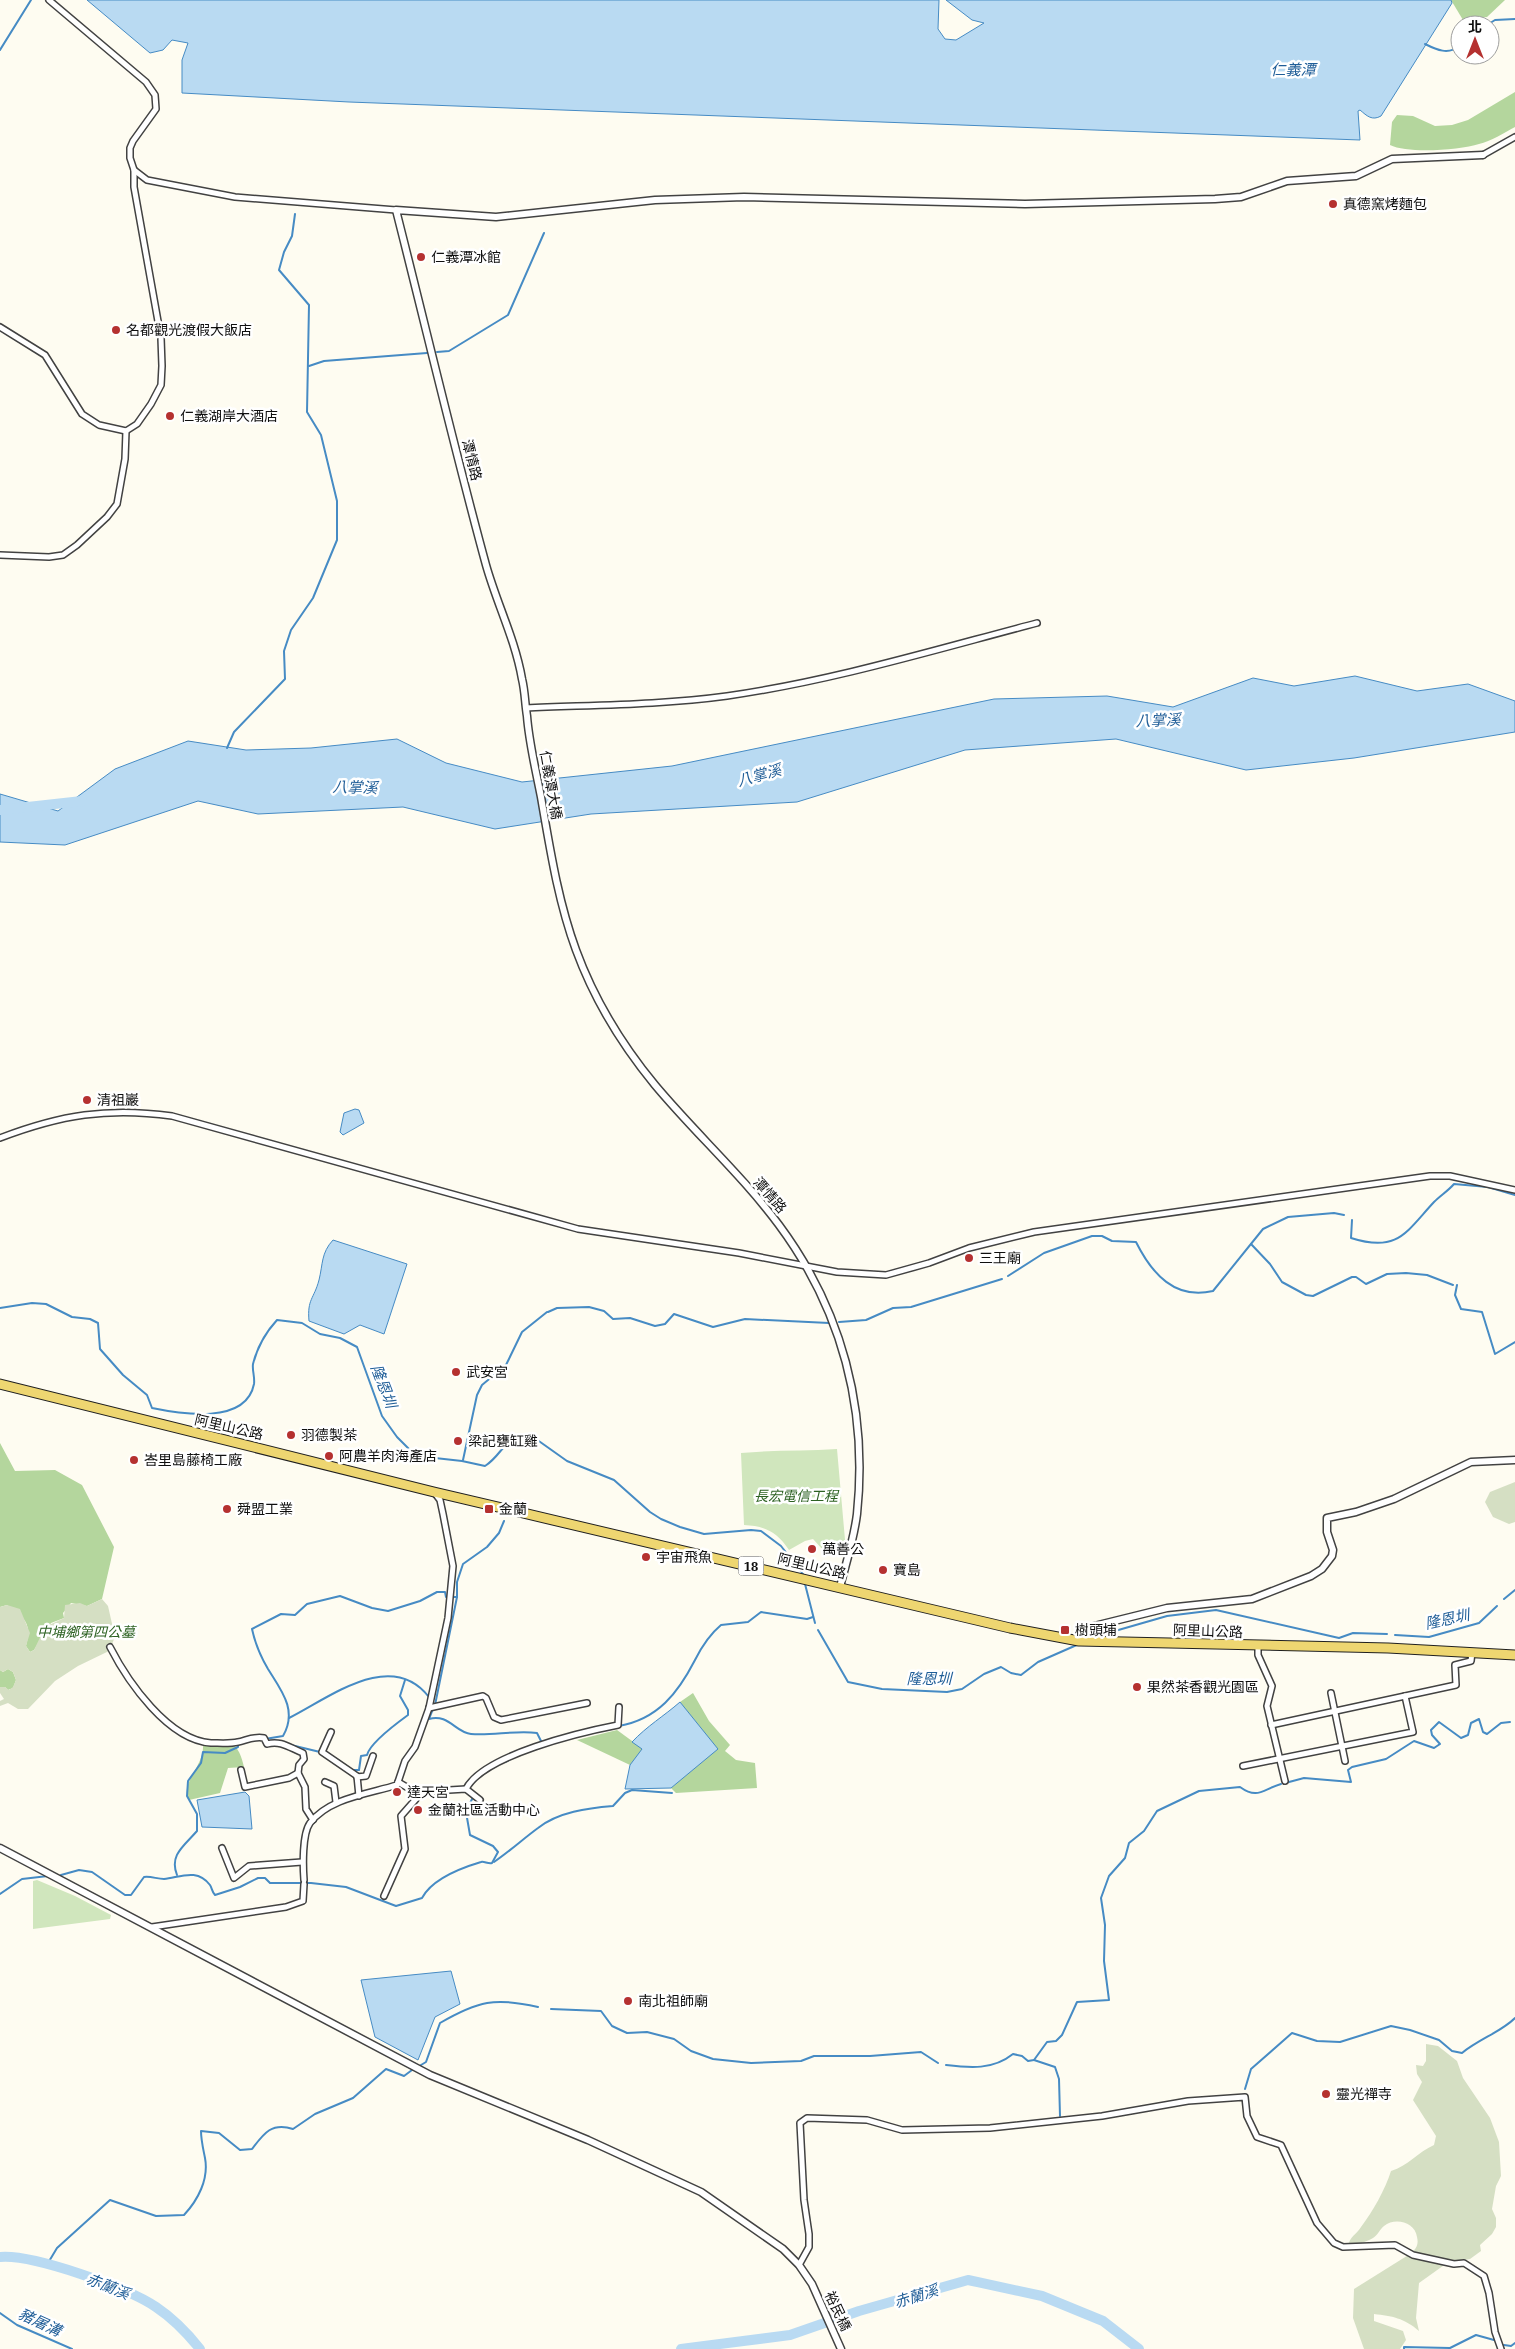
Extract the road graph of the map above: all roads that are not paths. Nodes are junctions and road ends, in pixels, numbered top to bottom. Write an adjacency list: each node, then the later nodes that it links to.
1 (48, 0): 4 (street)
2 (1515, 137): 3 (street)
3 (1483, 155): 5 (street)
4 (134, 170): 5 (street); 7 (street)
5 (396, 210): 10 (street, 潭情路)
6 (0, 327): 7 (street)
7 (126, 431): 8 (street)
8 (0, 556)
9 (1037, 623): 10 (street)
10 (526, 708): 11 (street, 潭情路)
11 (526, 716): 12 (street, 仁義潭大橋)
12 (551, 859): 15 (street, 潭情路)
13 (0, 1138): 15 (street)
14 (1515, 1190): 15 (street)
15 (805, 1265): 19 (street, 潭情路)
16 (0, 1384): 18 (main road, 阿里山公路 / 18)
17 (1515, 1460): 20 (street)
18 (434, 1492): 19 (main road, 阿里山公路 / 18); 29 (street)
19 (840, 1586): 20 (main road, 阿里山公路 / 18)
20 (1079, 1641): 21 (main road, 阿里山公路 / 18)
21 (1258, 1646): 23 (main road, 阿里山公路 / 18); 31 (street)
22 (110, 1647): 39 (street)
23 (1472, 1651): 24 (main road, 阿里山公路 / 18); 26 (street)
24 (1515, 1655)
25 (1331, 1693): 30 (street)
26 (1405, 1696): 30 (street); 33 (street)
27 (587, 1703): 29 (street)
28 (619, 1707): 44 (street)
29 (429, 1708): 43 (street)
30 (1335, 1711): 31 (street); 33 (street)
31 (1271, 1724): 35 (street)
32 (332, 1732): 40 (street)
33 (1342, 1746): 35 (street); 36 (street)
34 (373, 1756): 40 (street)
35 (1280, 1759): 37 (street); 41 (street)
36 (1345, 1761)
37 (1243, 1766)
38 (241, 1770): 39 (street)
39 (298, 1774): 49 (street)
40 (357, 1777): 46 (street)
41 (1285, 1781)
42 (325, 1782): 48 (street)
43 (398, 1782): 45 (street); 46 (street)
44 (466, 1789): 45 (street); 47 (street)
45 (415, 1792): 53 (street)
46 (359, 1796): 48 (street)
47 (480, 1800)
48 (336, 1802): 49 (street)
49 (313, 1820): 52 (street)
50 (0, 1848): 54 (street, 裕民橋)
51 (222, 1848): 52 (street)
52 (302, 1862): 54 (street)
53 (384, 1896)
54 (152, 1927): 55 (street, 裕民橋)
55 (799, 2265): 56 (street, 裕民橋); 57 (street)
56 (841, 2349)
57 (1501, 2349)

